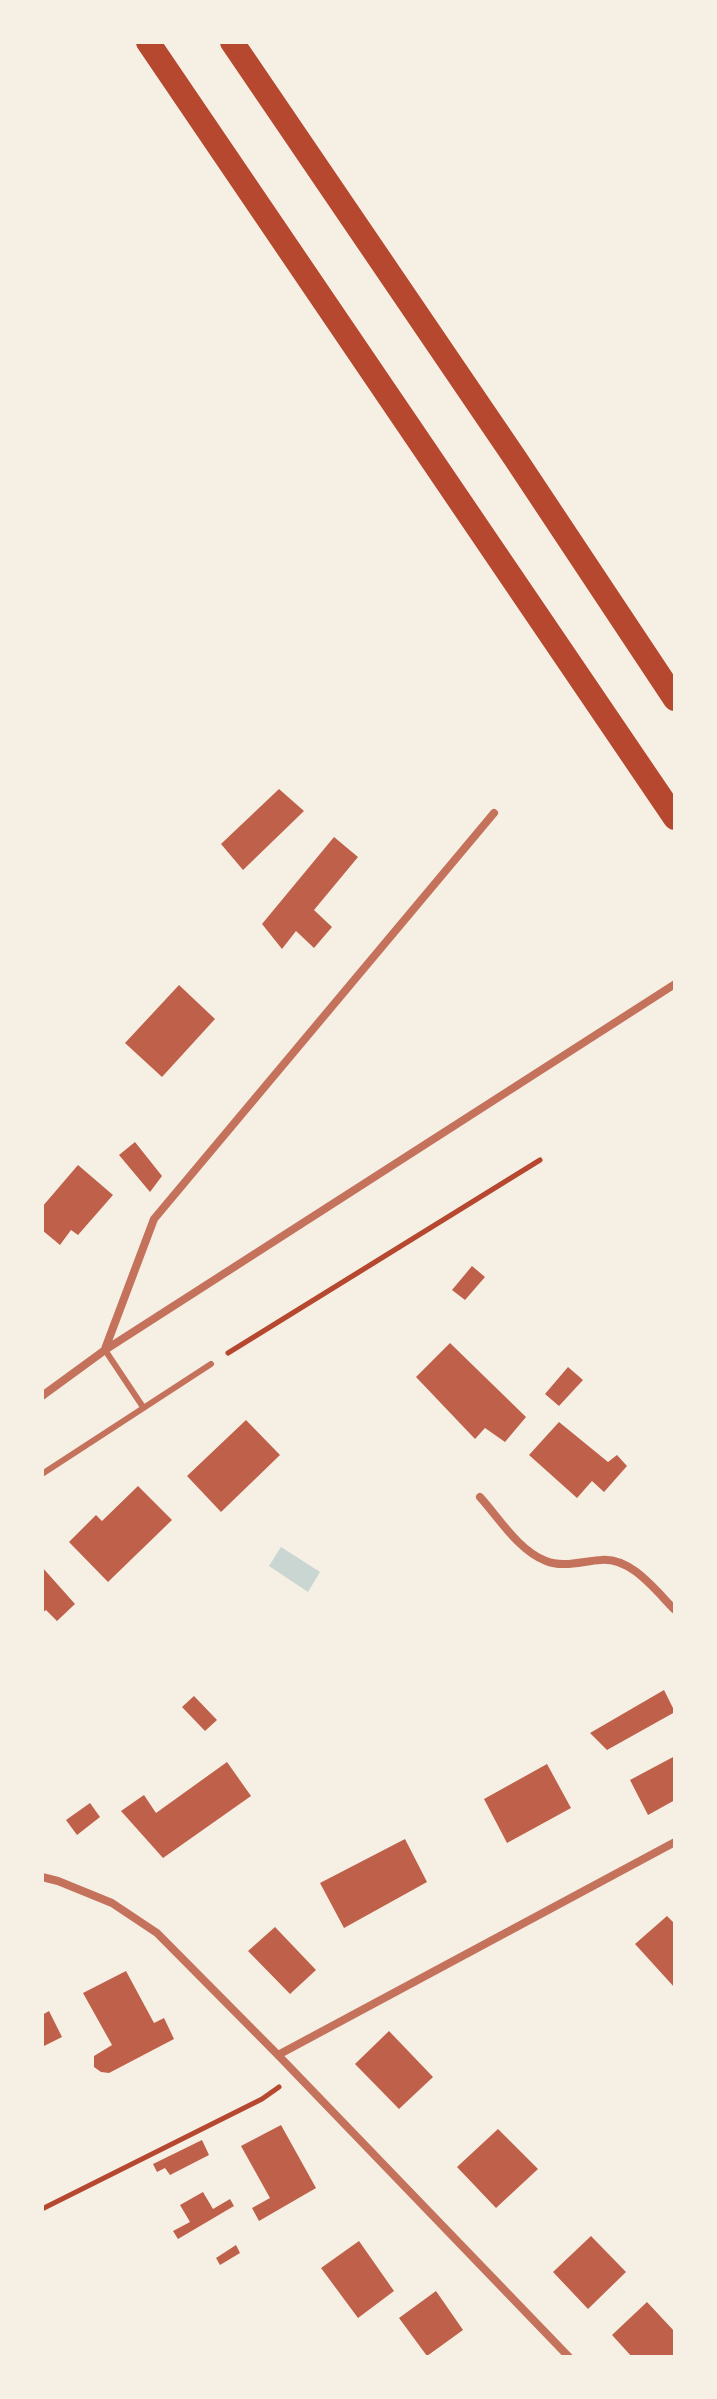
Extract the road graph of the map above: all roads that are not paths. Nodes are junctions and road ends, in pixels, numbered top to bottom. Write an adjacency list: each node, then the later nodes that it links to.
1 (148, 42): 5 (highway)
2 (232, 42): 3 (highway)
3 (675, 699)
4 (494, 813): 7 (street)
5 (675, 818)
6 (672, 986): 7 (street)
7 (105, 1350): 9 (street); 10 (lane)
8 (211, 1364): 10 (lane)
9 (42, 1396)
10 (143, 1407): 11 (lane)
11 (42, 1474)
12 (480, 1497): 13 (street)
13 (675, 1610)
14 (675, 1842): 16 (street)
15 (42, 1877): 16 (street)
16 (278, 2055): 17 (street)
17 (569, 2357)

